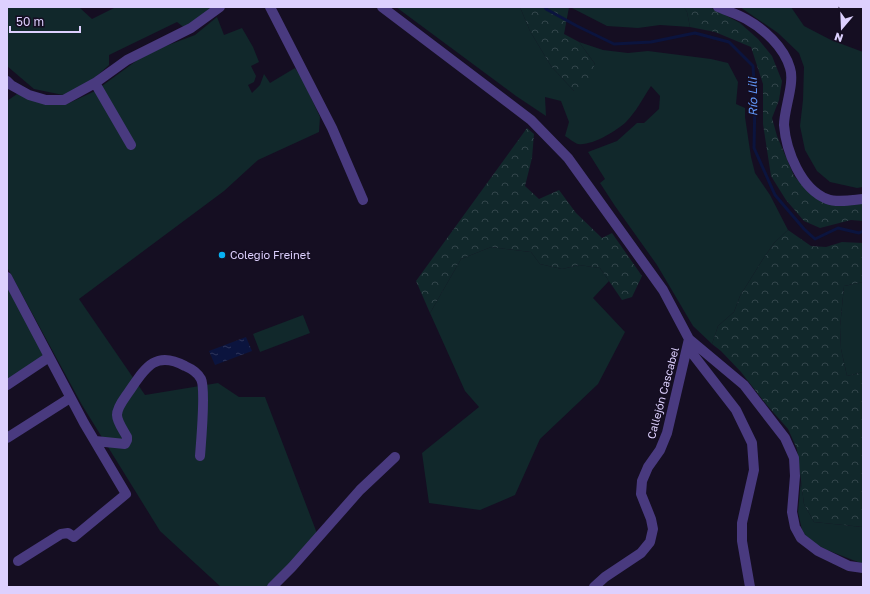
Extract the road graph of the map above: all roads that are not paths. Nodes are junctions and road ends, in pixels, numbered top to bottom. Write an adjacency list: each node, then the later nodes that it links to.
1 (220, 7): 5 (street)
2 (270, 7): 9 (street)
3 (382, 7): 11 (street)
4 (718, 7): 8 (street)
5 (95, 83): 6 (street); 7 (street)
6 (8, 85)
7 (131, 145)
8 (863, 199)
9 (363, 200)
10 (7, 277): 12 (street)
11 (689, 343): 20 (street); 22 (street, Callejón Cascabel); 23 (street)
12 (49, 357): 13 (street); 14 (street)
13 (7, 385)
14 (70, 398): 15 (street); 16 (street)
15 (7, 438)
16 (94, 441): 17 (street); 19 (street)
17 (200, 456)
18 (395, 457): 21 (street)
19 (18, 561)
20 (863, 568)
21 (272, 587)
22 (593, 587)
23 (750, 587)

